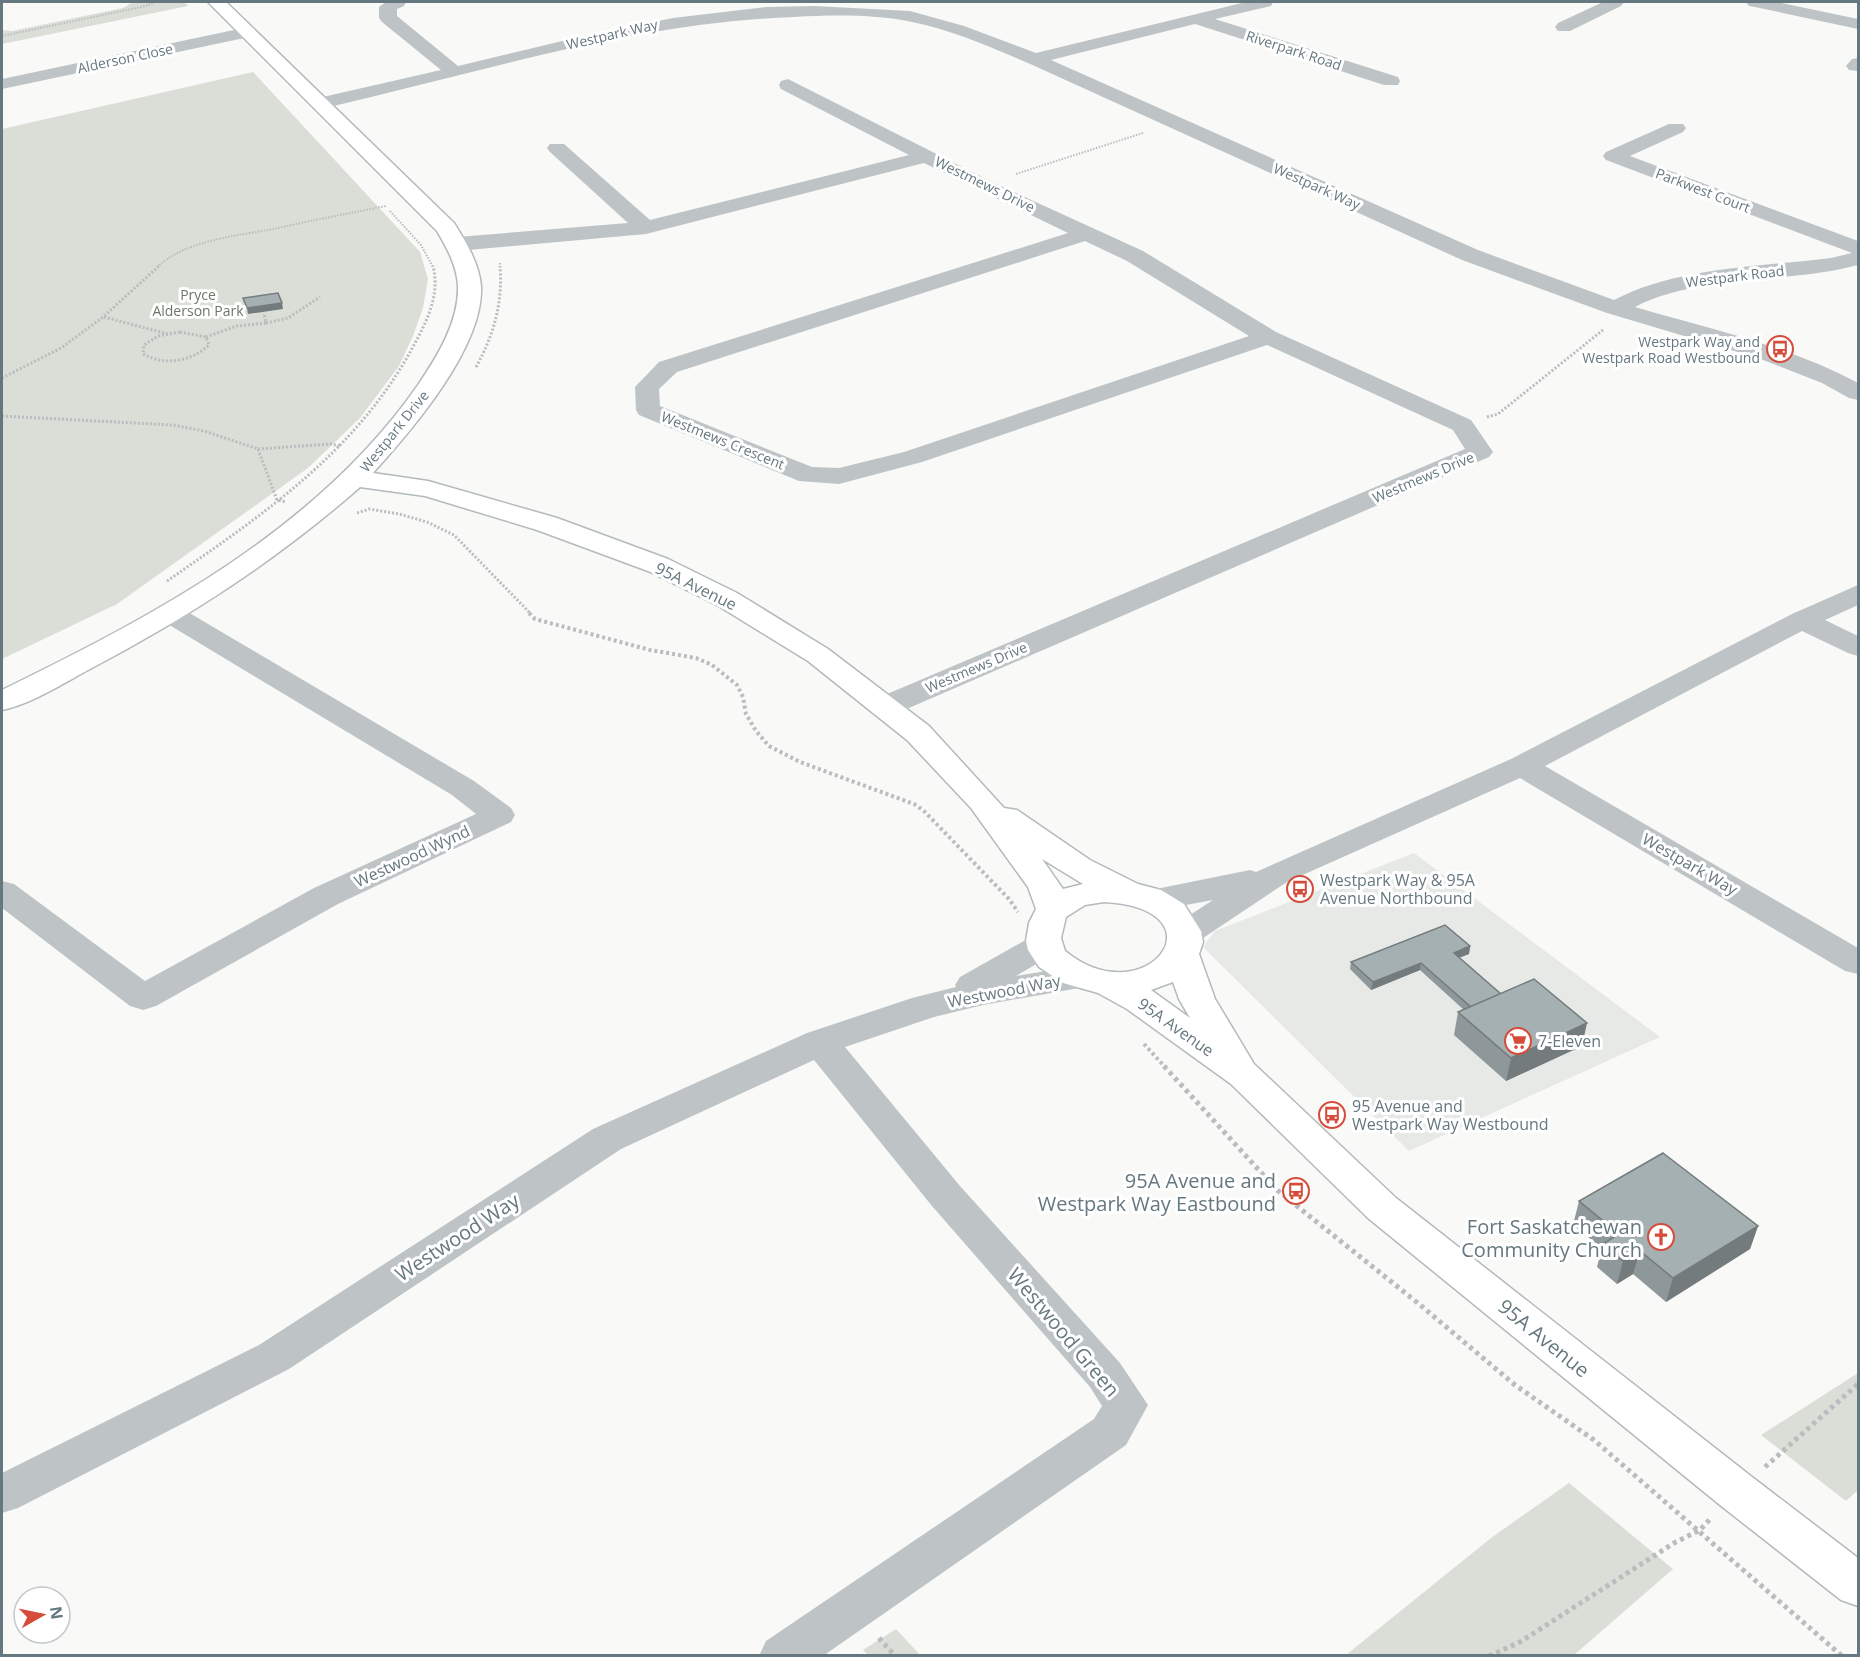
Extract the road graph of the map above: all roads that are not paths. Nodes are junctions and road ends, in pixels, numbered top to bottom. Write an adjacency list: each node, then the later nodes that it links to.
1 (217, 2): 10 (street, Westpark Drive)
2 (398, 2): 12 (street)
3 (1264, 2): 7 (street, Riverpark Road)
4 (1615, 2): 9 (street)
5 (1755, 2): 8 (street)
6 (771, 5): 11 (street, Westpark Way); 12 (street, Westpark Way)
7 (1196, 19): 11 (street, Riverpark Road); 13 (street, Riverpark Road)
8 (1858, 24)
9 (1564, 27)
10 (248, 32): 14 (street, Alderson Close); 16 (street, Westpark Drive)
11 (1034, 59): 25 (street, Westpark Way)
12 (455, 72): 16 (street, Westpark Way)
13 (1391, 81)
14 (2, 84)
15 (788, 84): 19 (street, Westmews Drive)
16 (321, 103): 22 (street, Westpark Drive)
17 (1676, 128): 23 (street, Parkwest Court)
18 (557, 148): 20 (street)
19 (927, 156): 20 (street, Westmews Drive); 21 (street, Westmews Drive)
20 (646, 228): 22 (street, Westmews Drive)
21 (1088, 233): 26 (street, Westmews Drive); 26 (street, Westmews Crescent)
22 (457, 244): 28 (street, Westpark Drive)
23 (1858, 248)
24 (1858, 258): 25 (street, Westpark Road)
25 (1615, 308): 27 (street, Westpark Way)
26 (1268, 337): 34 (street, Westmews Drive)
27 (1858, 393)
28 (355, 478): 30 (street, Westpark Drive); 34 (street, 95A Avenue)
29 (1858, 594): 31 (street)
30 (167, 599): 33 (street, Westpark Drive); 38 (street, Westwood Wynd)
31 (1802, 620): 32 (street); 35 (street)
32 (1858, 647)
33 (2, 701)
34 (884, 707): 36 (street, 95A Avenue)
35 (1522, 766): 37 (street); 43 (street, Westpark Way)
36 (982, 801): 39 (street, 95A Avenue); 40 (street, 95A Avenue)
37 (1275, 874): 39 (street); 41 (street)
38 (2, 892)
39 (1146, 898): 40 (street); 41 (street, 95A Avenue)
40 (1036, 912): 42 (street)
41 (1184, 944): 44 (street); 47 (street, 95A Avenue)
42 (1043, 945): 44 (street, 95A Avenue); 45 (street, Westwood Way)
43 (1858, 963)
44 (1094, 980): 45 (street, Westwood Way); 47 (street, 95A Avenue)
45 (926, 1007): 46 (street, Westwood Way)
46 (820, 1042): 48 (street, Westwood Way); 50 (street, Westwood Green)
47 (1244, 1075): 49 (street, 95A Avenue)
48 (2, 1494)
49 (1858, 1586)
50 (783, 1656)

